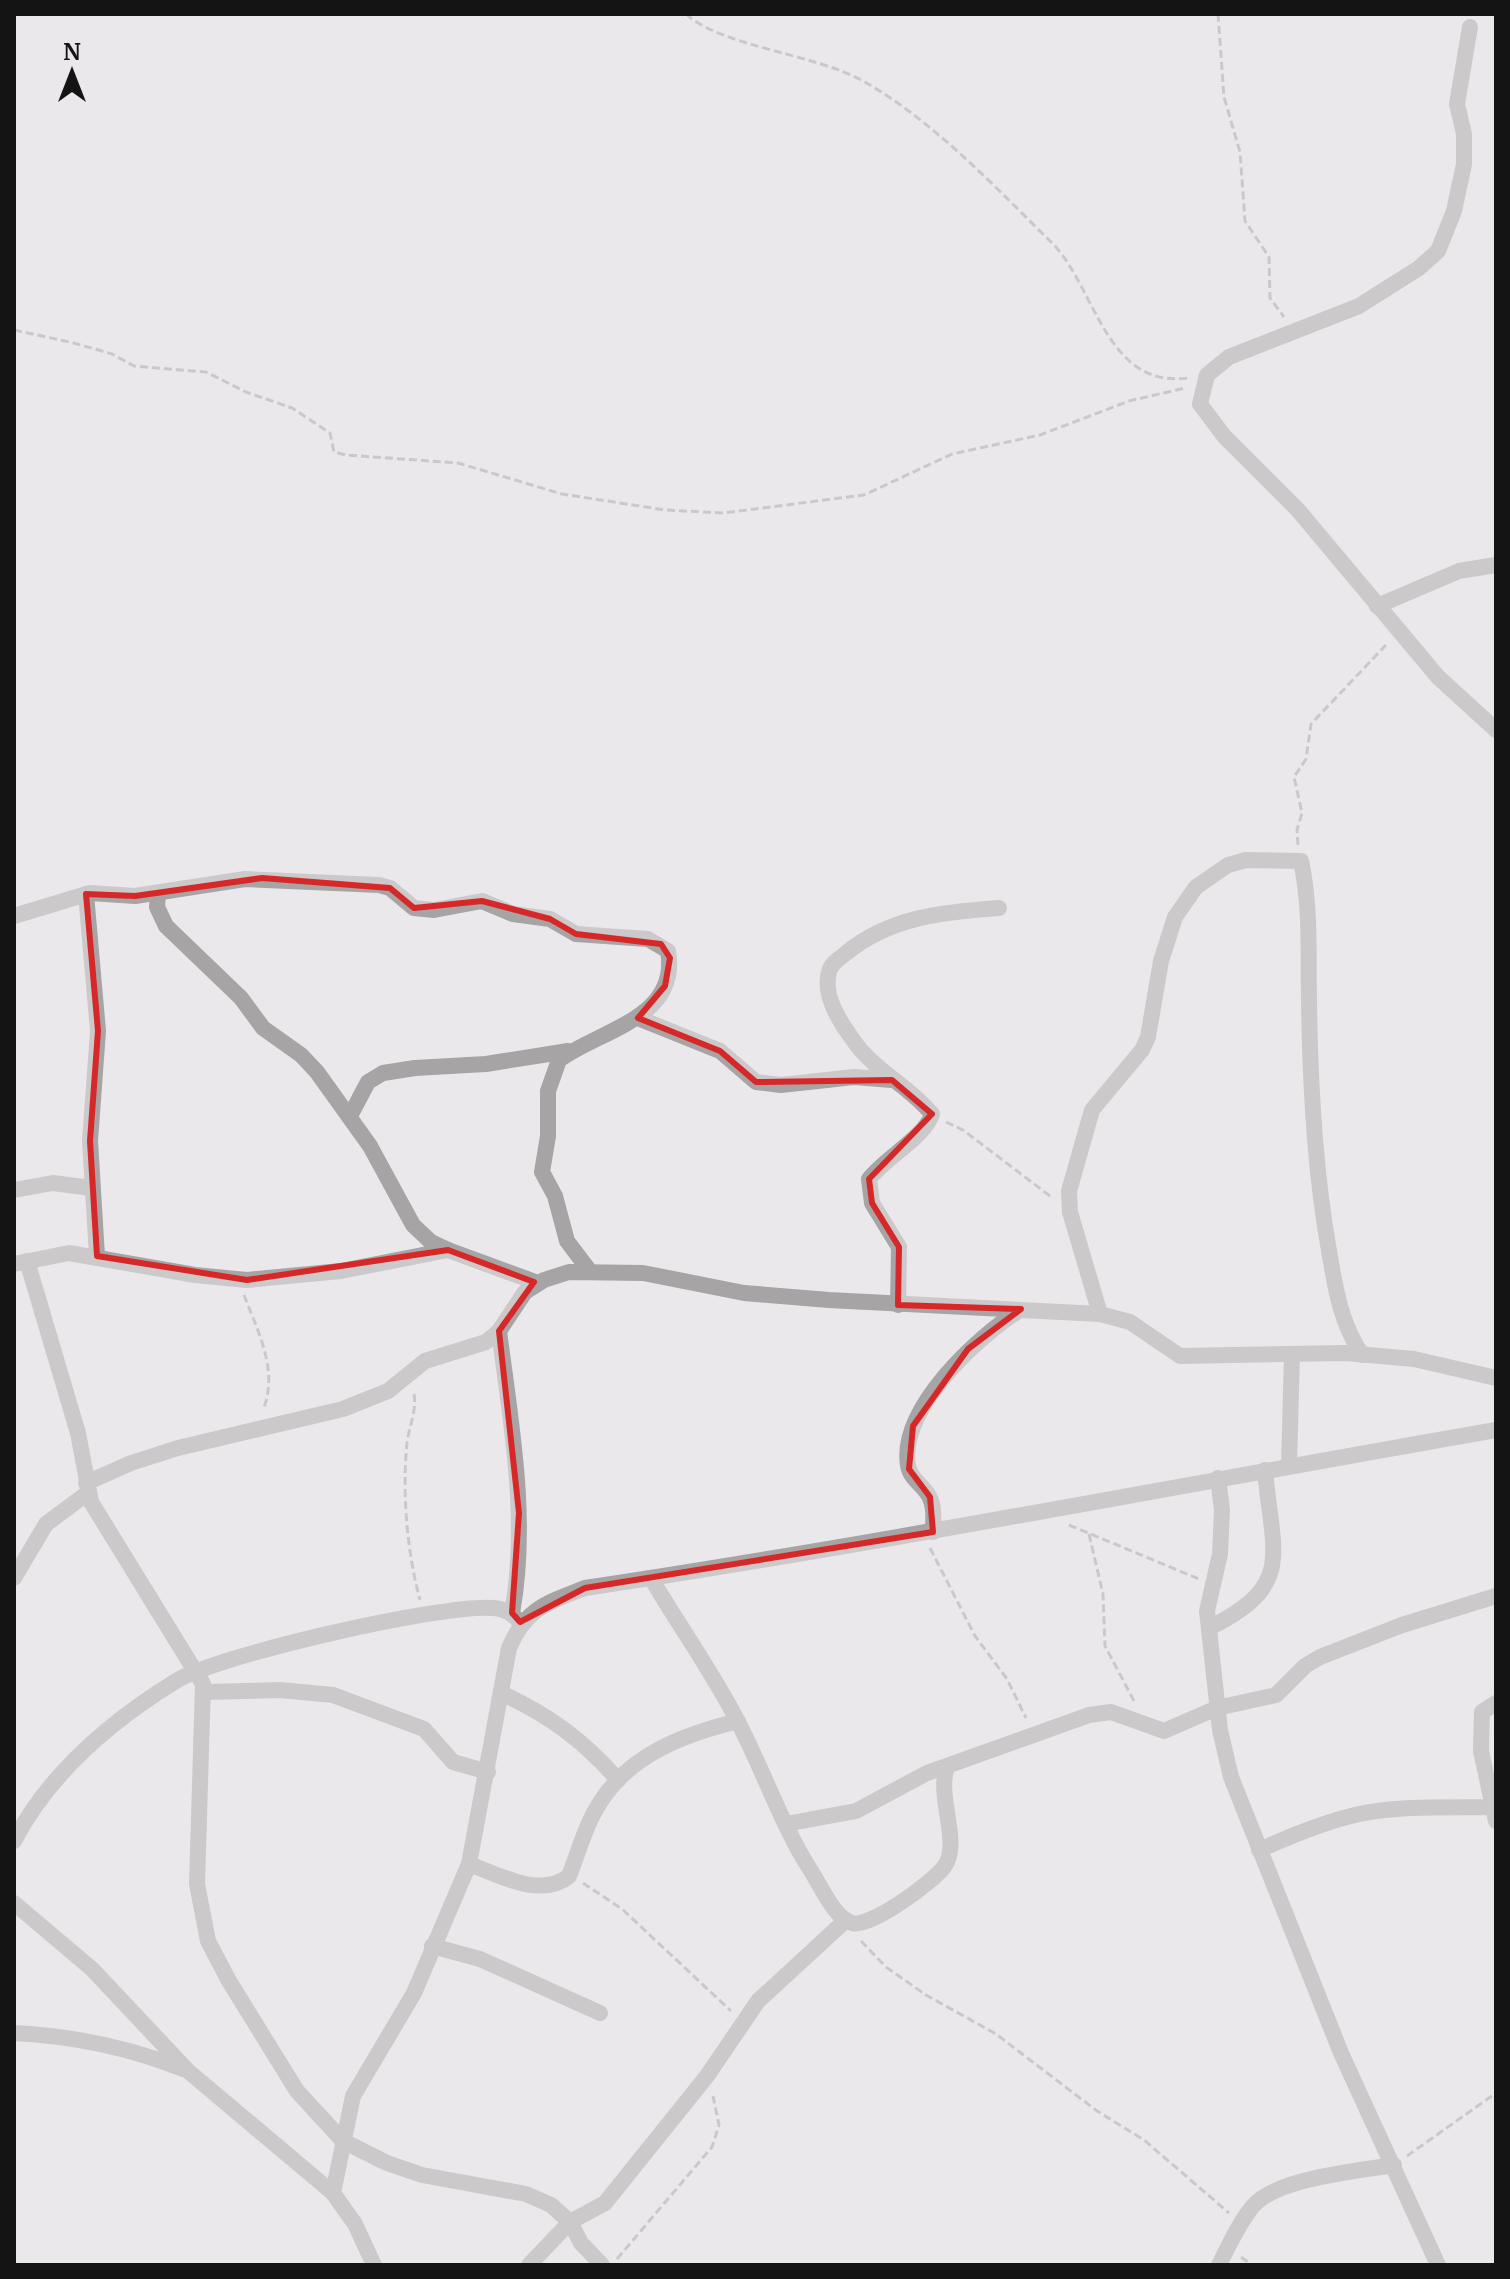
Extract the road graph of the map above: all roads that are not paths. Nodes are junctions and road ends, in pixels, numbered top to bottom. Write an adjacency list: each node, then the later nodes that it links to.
1 (1470, 27): 3 (street)
2 (1496, 565): 3 (street)
3 (1377, 606): 4 (street)
4 (1496, 730)
5 (86, 894): 6 (street); 8 (street); 13 (street)
6 (158, 894): 9 (street); 12 (street)
7 (999, 908): 11 (street)
8 (14, 916)
9 (638, 1018): 10 (street); 11 (street)
10 (572, 1051): 12 (street); 18 (street)
11 (892, 1080): 20 (street)
12 (350, 1116): 15 (street)
13 (91, 1188): 14 (street); 16 (street)
14 (14, 1190)
15 (448, 1250): 16 (street); 19 (street)
16 (97, 1256): 17 (street)
17 (20, 1263): 31 (street)
18 (589, 1270): 19 (street); 20 (street)
19 (538, 1283): 23 (street)
20 (898, 1305): 21 (street)
21 (1021, 1309): 22 (street); 32 (street)
22 (1100, 1314): 24 (street); 25 (street)
23 (499, 1331): 31 (street); 36 (street)
24 (1292, 1354): 25 (street); 28 (street)
25 (1362, 1355): 26 (street)
26 (1496, 1378)
27 (1496, 1430): 28 (street)
28 (1289, 1466): 29 (street)
29 (1265, 1470): 30 (street); 37 (street)
30 (1218, 1478): 32 (street); 37 (street)
31 (87, 1488): 33 (street); 38 (street)
32 (928, 1533): 34 (street)
33 (14, 1578)
34 (651, 1578): 36 (street); 43 (street)
35 (1496, 1596): 42 (street)
36 (516, 1618): 38 (street); 40 (street)
37 (1209, 1628): 42 (street)
38 (194, 1671): 39 (street); 49 (street)
39 (204, 1692): 45 (street); 58 (street)
40 (501, 1693): 45 (street); 46 (street)
41 (1496, 1703): 47 (street)
42 (1217, 1708): 44 (street); 50 (street)
43 (738, 1721): 46 (street); 48 (street)
44 (947, 1767): 48 (street); 53 (street)
45 (488, 1772): 51 (street)
46 (618, 1780): 51 (street)
47 (1495, 1812): 50 (street)
48 (786, 1824): 53 (street)
49 (14, 1841)
50 (1259, 1850): 59 (street)
51 (469, 1864): 54 (street)
52 (14, 1903): 57 (street)
53 (850, 1922): 61 (street)
54 (432, 1946): 55 (street); 58 (street)
55 (600, 2013)
56 (14, 2033): 57 (street)
57 (188, 2071): 60 (street)
58 (343, 2141): 60 (street); 61 (street)
59 (1394, 2165): 65 (street); 66 (street)
60 (333, 2193): 62 (street)
61 (570, 2222): 63 (street); 64 (street)
62 (374, 2265)
63 (529, 2265)
64 (602, 2265)
65 (1219, 2265)
66 (1438, 2265)

